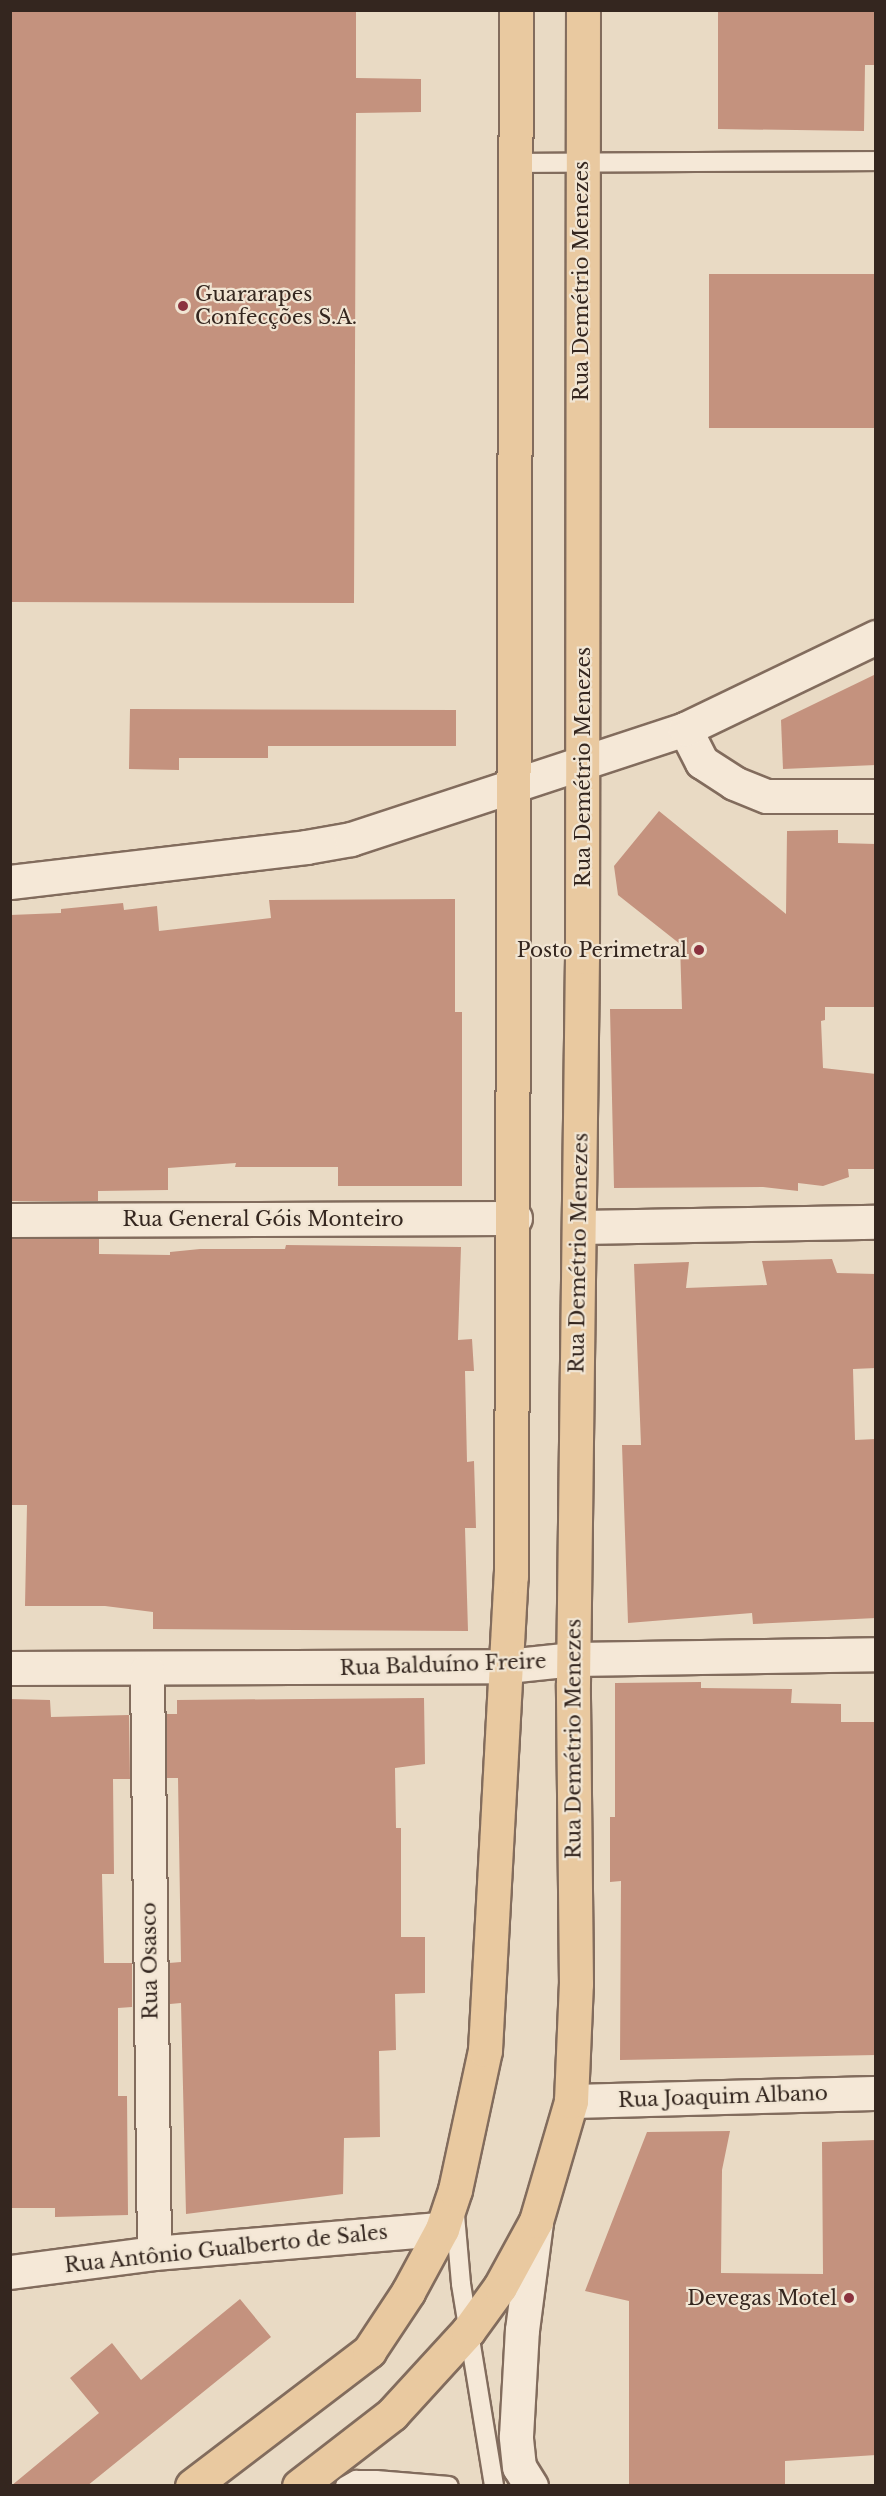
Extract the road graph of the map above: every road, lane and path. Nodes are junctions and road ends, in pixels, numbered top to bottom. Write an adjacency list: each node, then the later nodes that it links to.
1 (516, 10): 5 (main road)
2 (583, 10): 4 (main road, Rua Demétrio Menezes)
3 (876, 161): 4 (lane)
4 (581, 162): 5 (lane); 8 (main road, Rua Demétrio Menezes)
5 (515, 163): 9 (main road)
6 (876, 637): 7 (street)
7 (685, 729): 8 (street); 10 (street)
8 (583, 763): 9 (street); 15 (main road, Rua Demétrio Menezes)
9 (515, 785): 11 (street); 12 (main road)
10 (876, 796)
11 (10, 882)
12 (515, 1218): 13 (street, Rua General Góis Monteiro); 18 (main road)
13 (10, 1220)
14 (876, 1222): 15 (street)
15 (580, 1227): 17 (main road, Rua Demétrio Menezes)
16 (876, 1654): 17 (street, Rua Balduíno Freire)
17 (573, 1659): 18 (street, Rua Balduíno Freire); 22 (main road, Rua Demétrio Menezes)
18 (507, 1666): 20 (street, Rua Balduíno Freire); 23 (main road)
19 (10, 1668): 20 (street, Rua Balduíno Freire)
20 (147, 1670): 26 (street, Rua Osasco)
21 (876, 2093): 22 (street, Rua Joaquim Albano)
22 (571, 2101): 24 (main road, Rua Demétrio Menezes)
23 (454, 2190): 25 (main road); 28 (lane)
24 (536, 2221): 28 (main road); 34 (street, Rua Demétrio Menezes)
25 (442, 2229): 26 (street, Rua Antônio Gualberto de Sales); 29 (main road)
26 (154, 2253): 27 (street, Rua Antônio Gualberto de Sales)
27 (10, 2272)
28 (468, 2331): 30 (main road); 33 (lane)
29 (192, 2486)
30 (300, 2486)
31 (345, 2486): 32 (lane)
32 (449, 2486)
33 (494, 2486)
34 (531, 2486)

